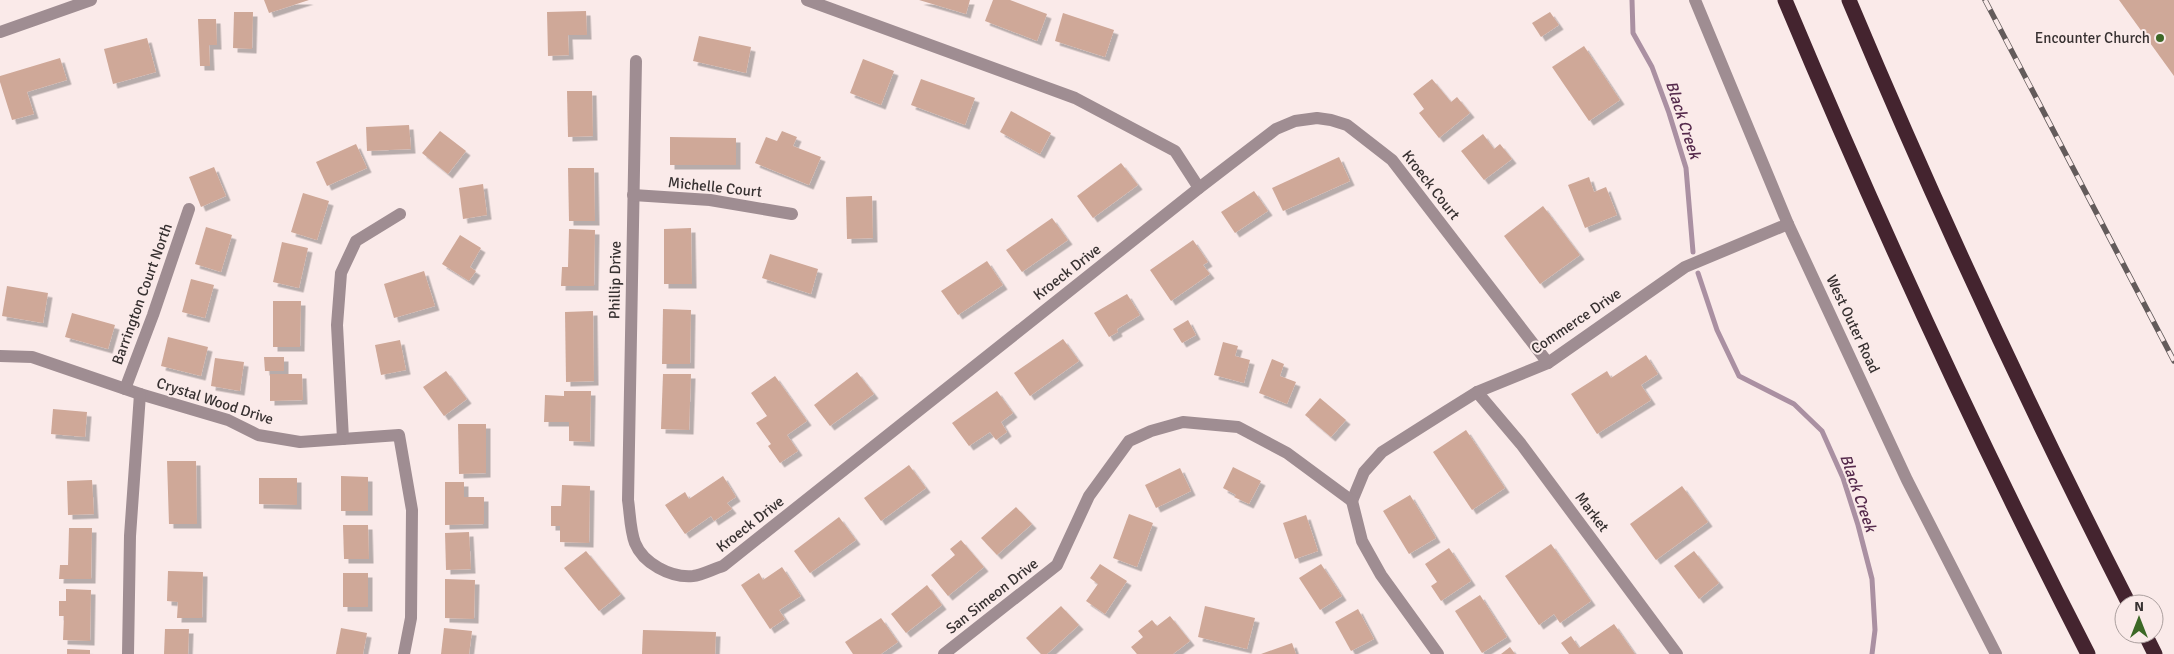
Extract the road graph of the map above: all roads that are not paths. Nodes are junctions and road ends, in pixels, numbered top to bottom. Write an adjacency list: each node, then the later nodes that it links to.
1 (91, 0): 6 (street)
2 (808, 0): 8 (street)
3 (1695, 0): 13 (street, West Outer Road)
4 (1785, 0): 29 (highway)
5 (1849, 0): 22 (highway)
6 (0, 32)
7 (636, 61): 9 (street, Phillip Drive)
8 (1199, 188): 15 (street, Kroeck Court); 20 (street, Kroeck Drive)
9 (633, 195): 12 (street, Michelle Court); 20 (street, Phillip Drive)
10 (189, 210): 16 (street, Barrington Court North)
11 (400, 214): 19 (street)
12 (792, 214)
13 (1788, 224): 15 (street, Commerce Drive); 28 (street, West Outer Road)
14 (0, 356): 16 (street, Crystal Wood Drive)
15 (1548, 363): 17 (street, Commerce Drive)
16 (125, 389): 18 (street, Crystal Wood Drive)
17 (1478, 392): 21 (street, Commerce Drive); 27 (street, Market)
18 (140, 394): 19 (street, Crystal Wood Drive); 23 (street, Crystal Wood Drive)
19 (343, 439): 24 (street, Crystal Wood Drive)
20 (628, 500)
21 (1352, 501): 25 (street, San Simeon Drive); 26 (street)
22 (2124, 594)
23 (128, 654)
24 (404, 654)
25 (944, 654)
26 (1438, 654)
27 (1677, 654)
28 (1996, 654)
29 (2088, 654)

